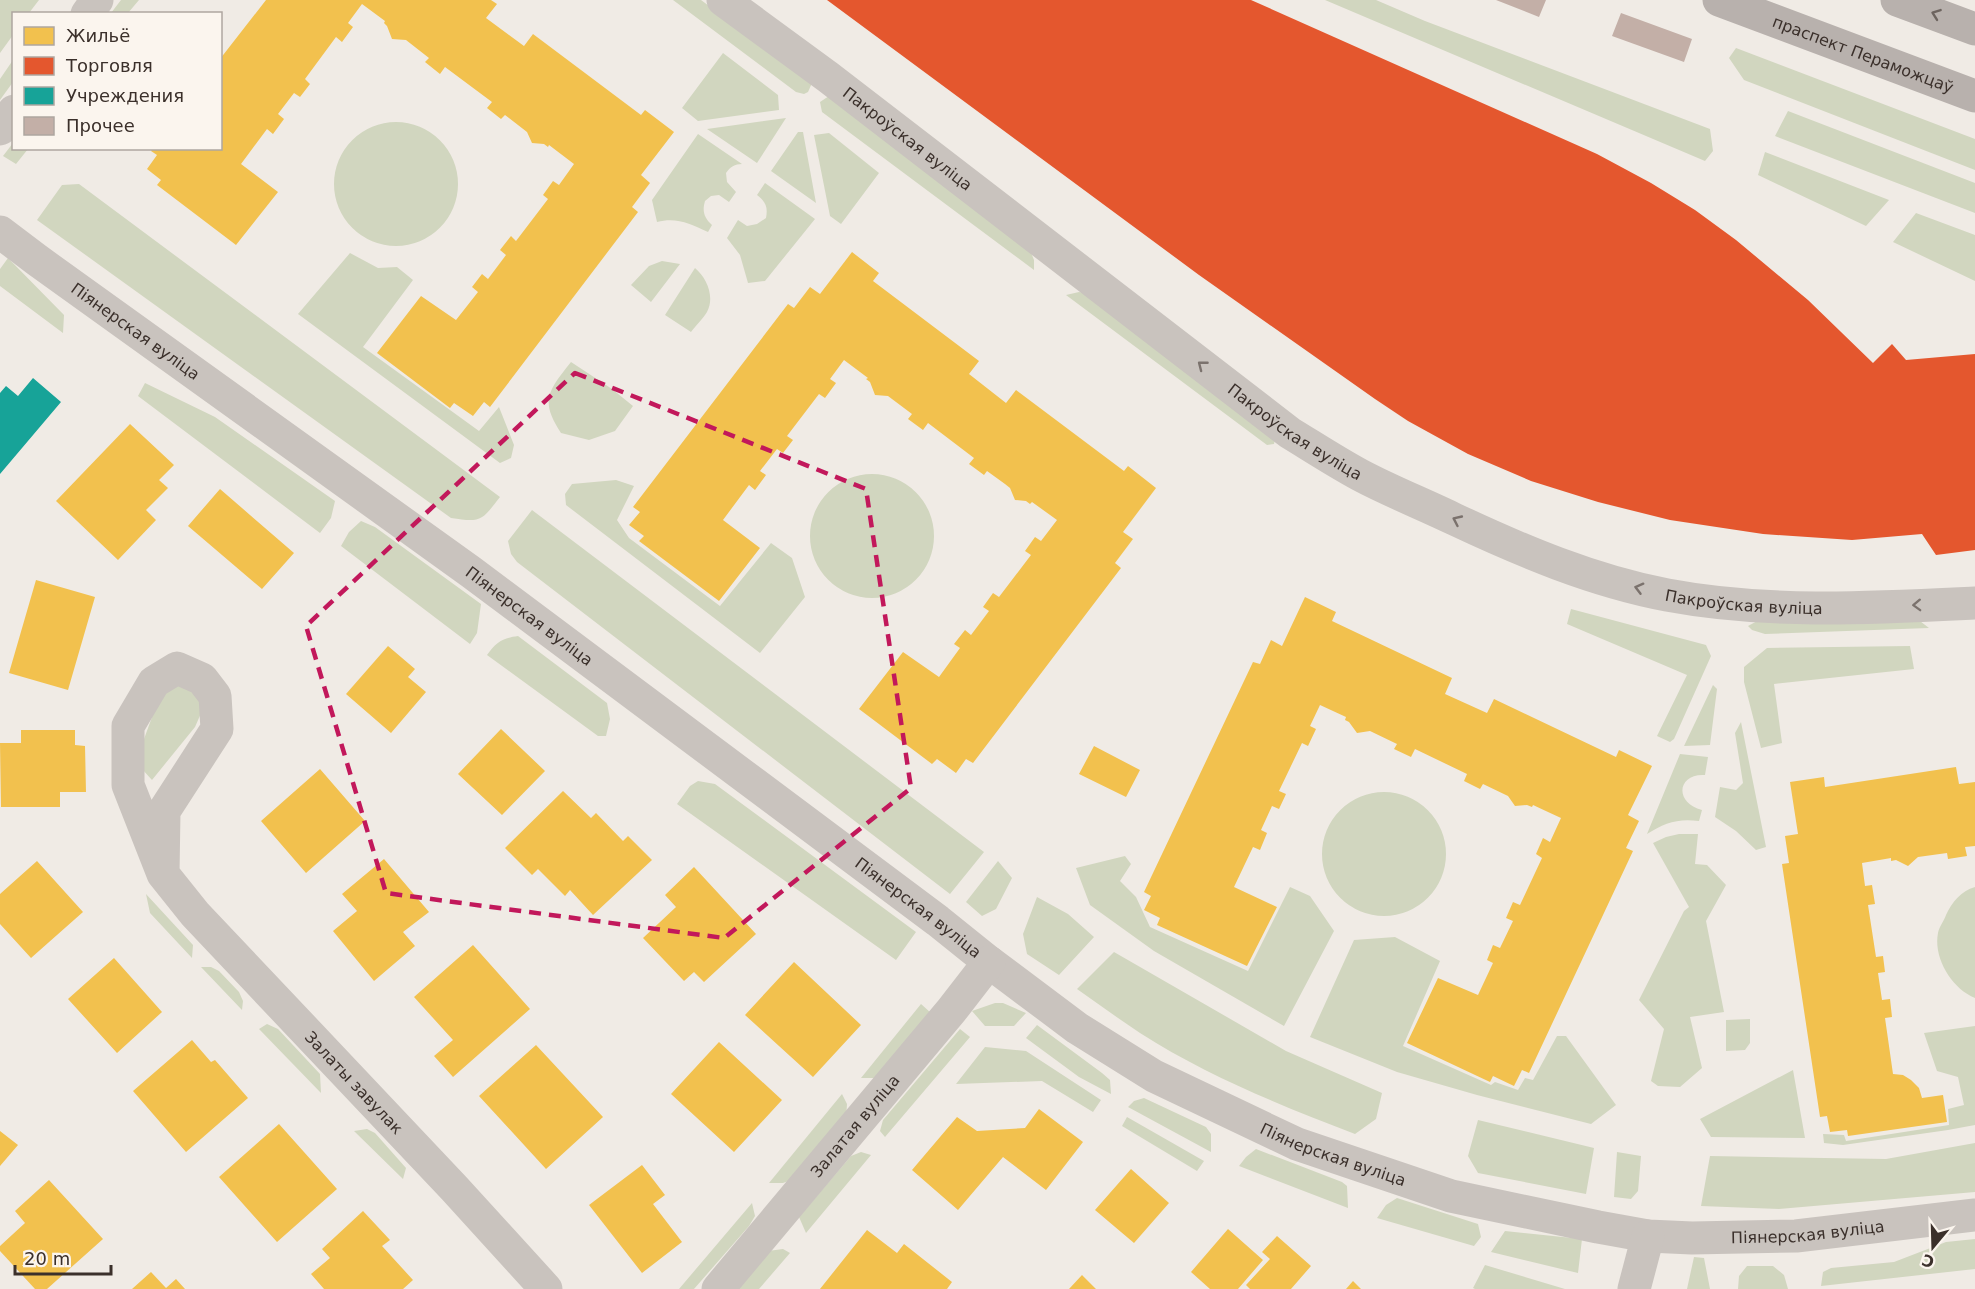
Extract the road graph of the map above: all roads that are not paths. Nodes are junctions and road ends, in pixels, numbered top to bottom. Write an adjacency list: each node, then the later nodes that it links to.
1 (723, 0): 9 (street, Пакроўская вуліца, one-way to 1)
2 (1719, 0): 5 (main road, праспект Пераможцаў)
3 (1897, 0): 4 (main road, one-way to 3)
4 (1975, 29)
5 (1975, 96)
6 (12, 114): 7 (street)
7 (0, 129)
8 (0, 232): 11 (street, Піянерская вуліца)
9 (1975, 603)
10 (163, 874): 10 (street, Залаты завулак); 14 (street, Залаты завулак)
11 (989, 962): 13 (street, Піянерская вуліца); 15 (street, Залатая вуліца)
12 (1975, 1215): 13 (street, Піянерская вуліца)
13 (1648, 1236): 16 (street)
14 (546, 1289)
15 (718, 1289)
16 (1634, 1289)

